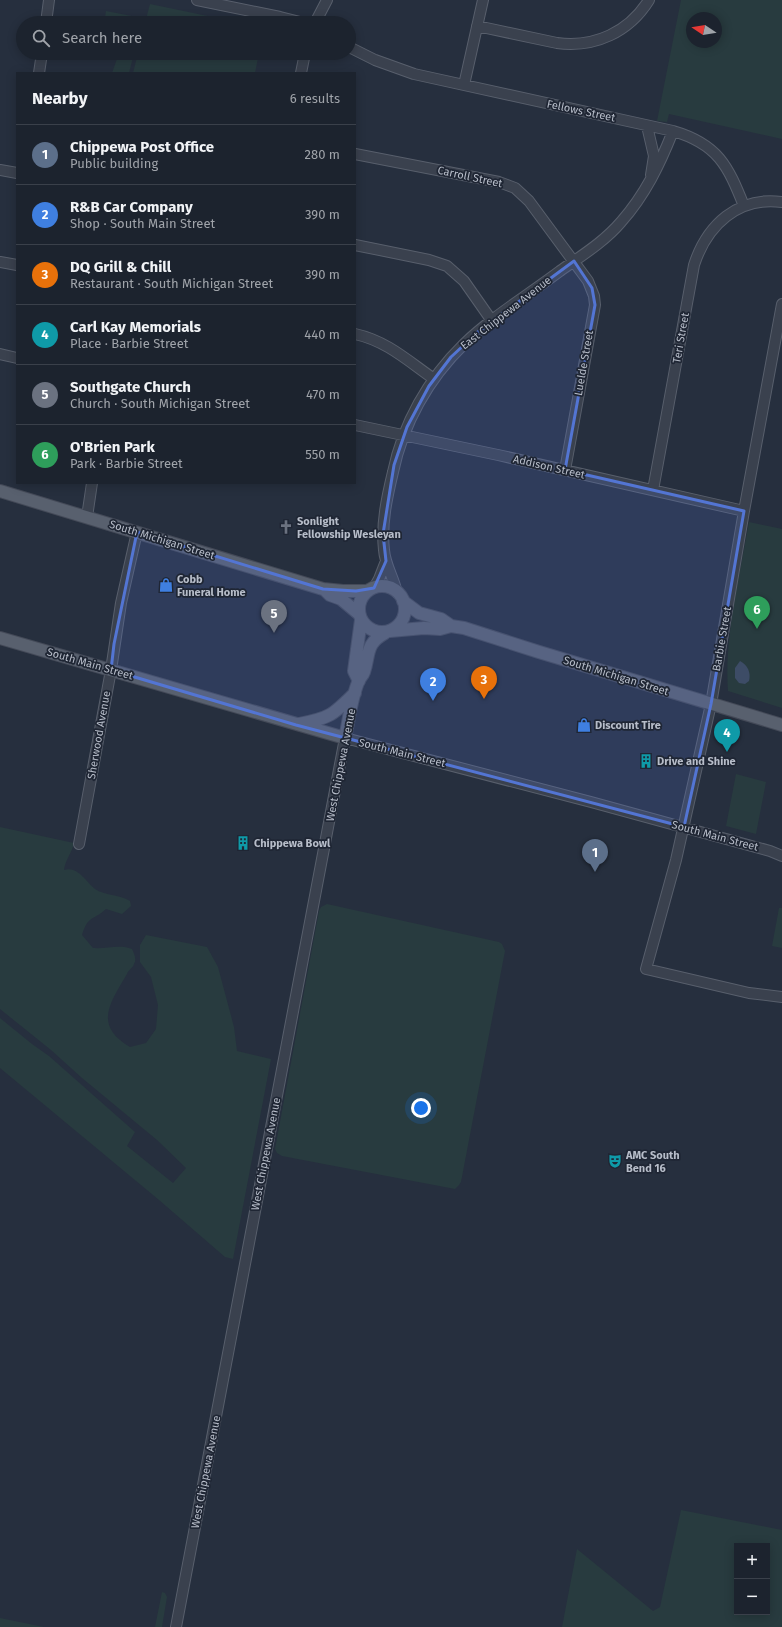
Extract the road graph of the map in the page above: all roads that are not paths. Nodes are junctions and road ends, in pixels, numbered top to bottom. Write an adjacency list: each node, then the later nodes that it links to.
1 (49, 0): 6 (street)
2 (197, 0): 7 (street)
3 (327, 0): 8 (street)
4 (483, 0): 9 (street)
5 (649, 0): 9 (street)
6 (47, 16)
7 (275, 16)
8 (319, 16)
9 (477, 26): 15 (street)
10 (356, 50): 15 (street, Fellows Street)
11 (41, 60): 13 (street)
12 (304, 60): 14 (street)
13 (39, 72)
14 (301, 72)
15 (464, 85): 16 (street, Fellows Street)
16 (647, 126): 17 (street, Fellows Street); 21 (street, East Chippewa Avenue)
17 (673, 131): 21 (street, East Chippewa Avenue); 23 (street, Fellows Street)
18 (356, 154): 25 (street, Carroll Street)
19 (0, 170): 20 (street)
20 (16, 173)
21 (650, 183): 25 (street, East Chippewa Avenue)
22 (782, 202): 23 (street)
23 (744, 206): 38 (street, Teri Street)
24 (356, 245): 29 (street)
25 (574, 261): 29 (street, East Chippewa Avenue); 36 (street, Luelde Street)
26 (0, 262): 27 (street)
27 (16, 265)
28 (782, 304): 40 (street, Barbie Street)
29 (492, 321): 33 (street, East Chippewa Avenue)
30 (356, 334): 33 (street)
31 (0, 354): 32 (street)
32 (16, 358)
33 (434, 379): 35 (street, East Chippewa Avenue)
34 (356, 424): 35 (street, Addison Street)
35 (404, 435): 36 (street, Addison Street); 43 (street, East Chippewa Avenue)
36 (565, 470): 38 (street, Addison Street)
37 (92, 484): 41 (street)
38 (653, 490): 40 (street, Addison Street)
39 (0, 491): 41 (main road, South Michigan Street)
40 (744, 511): 54 (street, Barbie Street)
41 (86, 517): 42 (main road, South Michigan Street)
42 (138, 532): 44 (main road, South Michigan Street); 51 (street, Sherwood Avenue)
43 (386, 561): 45 (street, East Chippewa Avenue); 46 (street, East Chippewa Avenue)
44 (323, 589): 45 (main road, South Michigan Street); 47 (main road, South Michigan Street)
45 (371, 589): 46 (main road); 47 (main road)
46 (400, 597): 48 (main road, South Michigan Street); 49 (main road)
47 (360, 617): 49 (main road); 52 (main road)
48 (451, 626): 49 (main road, South Michigan Street); 54 (main road, South Michigan Street)
49 (387, 632): 52 (main road, West Chippewa Avenue)
50 (0, 638): 51 (main road, South Main Street)
51 (111, 670): 55 (main road, South Main Street); 59 (street, Sherwood Avenue)
52 (359, 681): 53 (main road, West Chippewa Avenue)
53 (355, 692): 55 (main road); 57 (main road, West Chippewa Avenue)
54 (710, 704): 56 (main road, South Michigan Street); 58 (street, Barbie Street)
55 (296, 725): 57 (main road, South Main Street)
56 (782, 725)
57 (345, 738): 58 (street, South Main Street); 62 (street, West Chippewa Avenue)
58 (684, 827): 60 (street, South Main Street); 61 (street, Barbie Street)
59 (79, 844)
60 (782, 856)
61 (782, 997)
62 (176, 1627)

